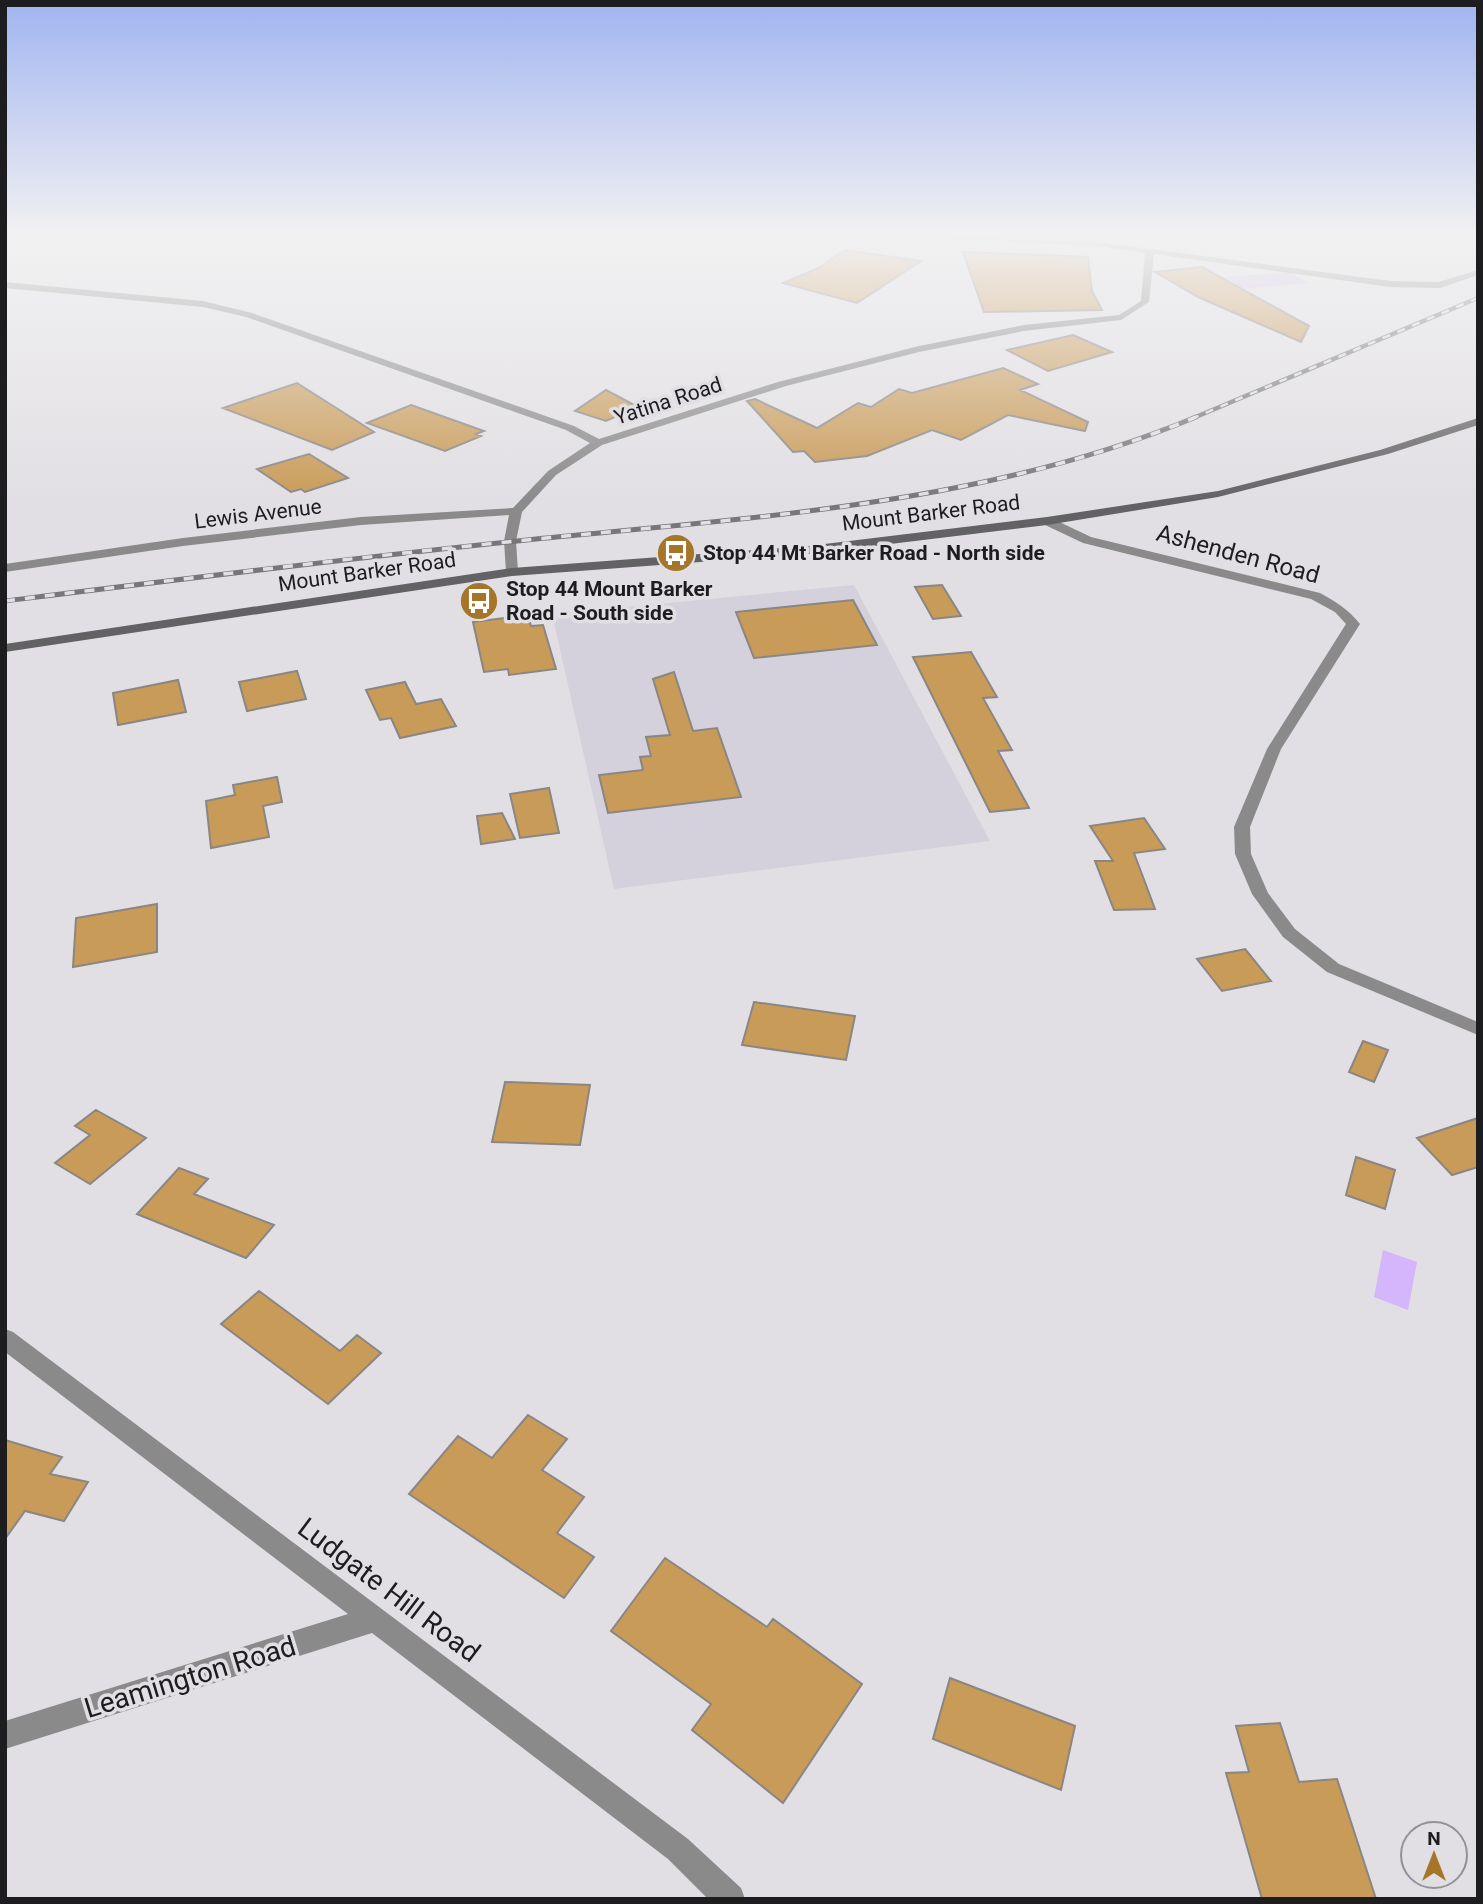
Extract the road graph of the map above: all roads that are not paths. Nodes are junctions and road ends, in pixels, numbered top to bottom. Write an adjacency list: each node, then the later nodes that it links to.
1 (271, 323): 4 (street)
2 (1069, 323): 4 (street, Yatina Road)
3 (1478, 421): 6 (main road, Mount Barker Road)
4 (598, 443): 5 (street, Yatina Road)
5 (516, 511): 7 (street, Lewis Avenue); 8 (street)
6 (1047, 521): 8 (main road, Mount Barker Road); 10 (street, Ashenden Road)
7 (5, 568)
8 (512, 572): 9 (main road, Mount Barker Road)
9 (5, 648)
10 (1478, 1029)
11 (5, 1339): 12 (street, Ludgate Hill Road)
12 (375, 1619): 13 (street, Leamington Road); 14 (street, Ludgate Hill Road)
13 (5, 1735)
14 (730, 1899)

